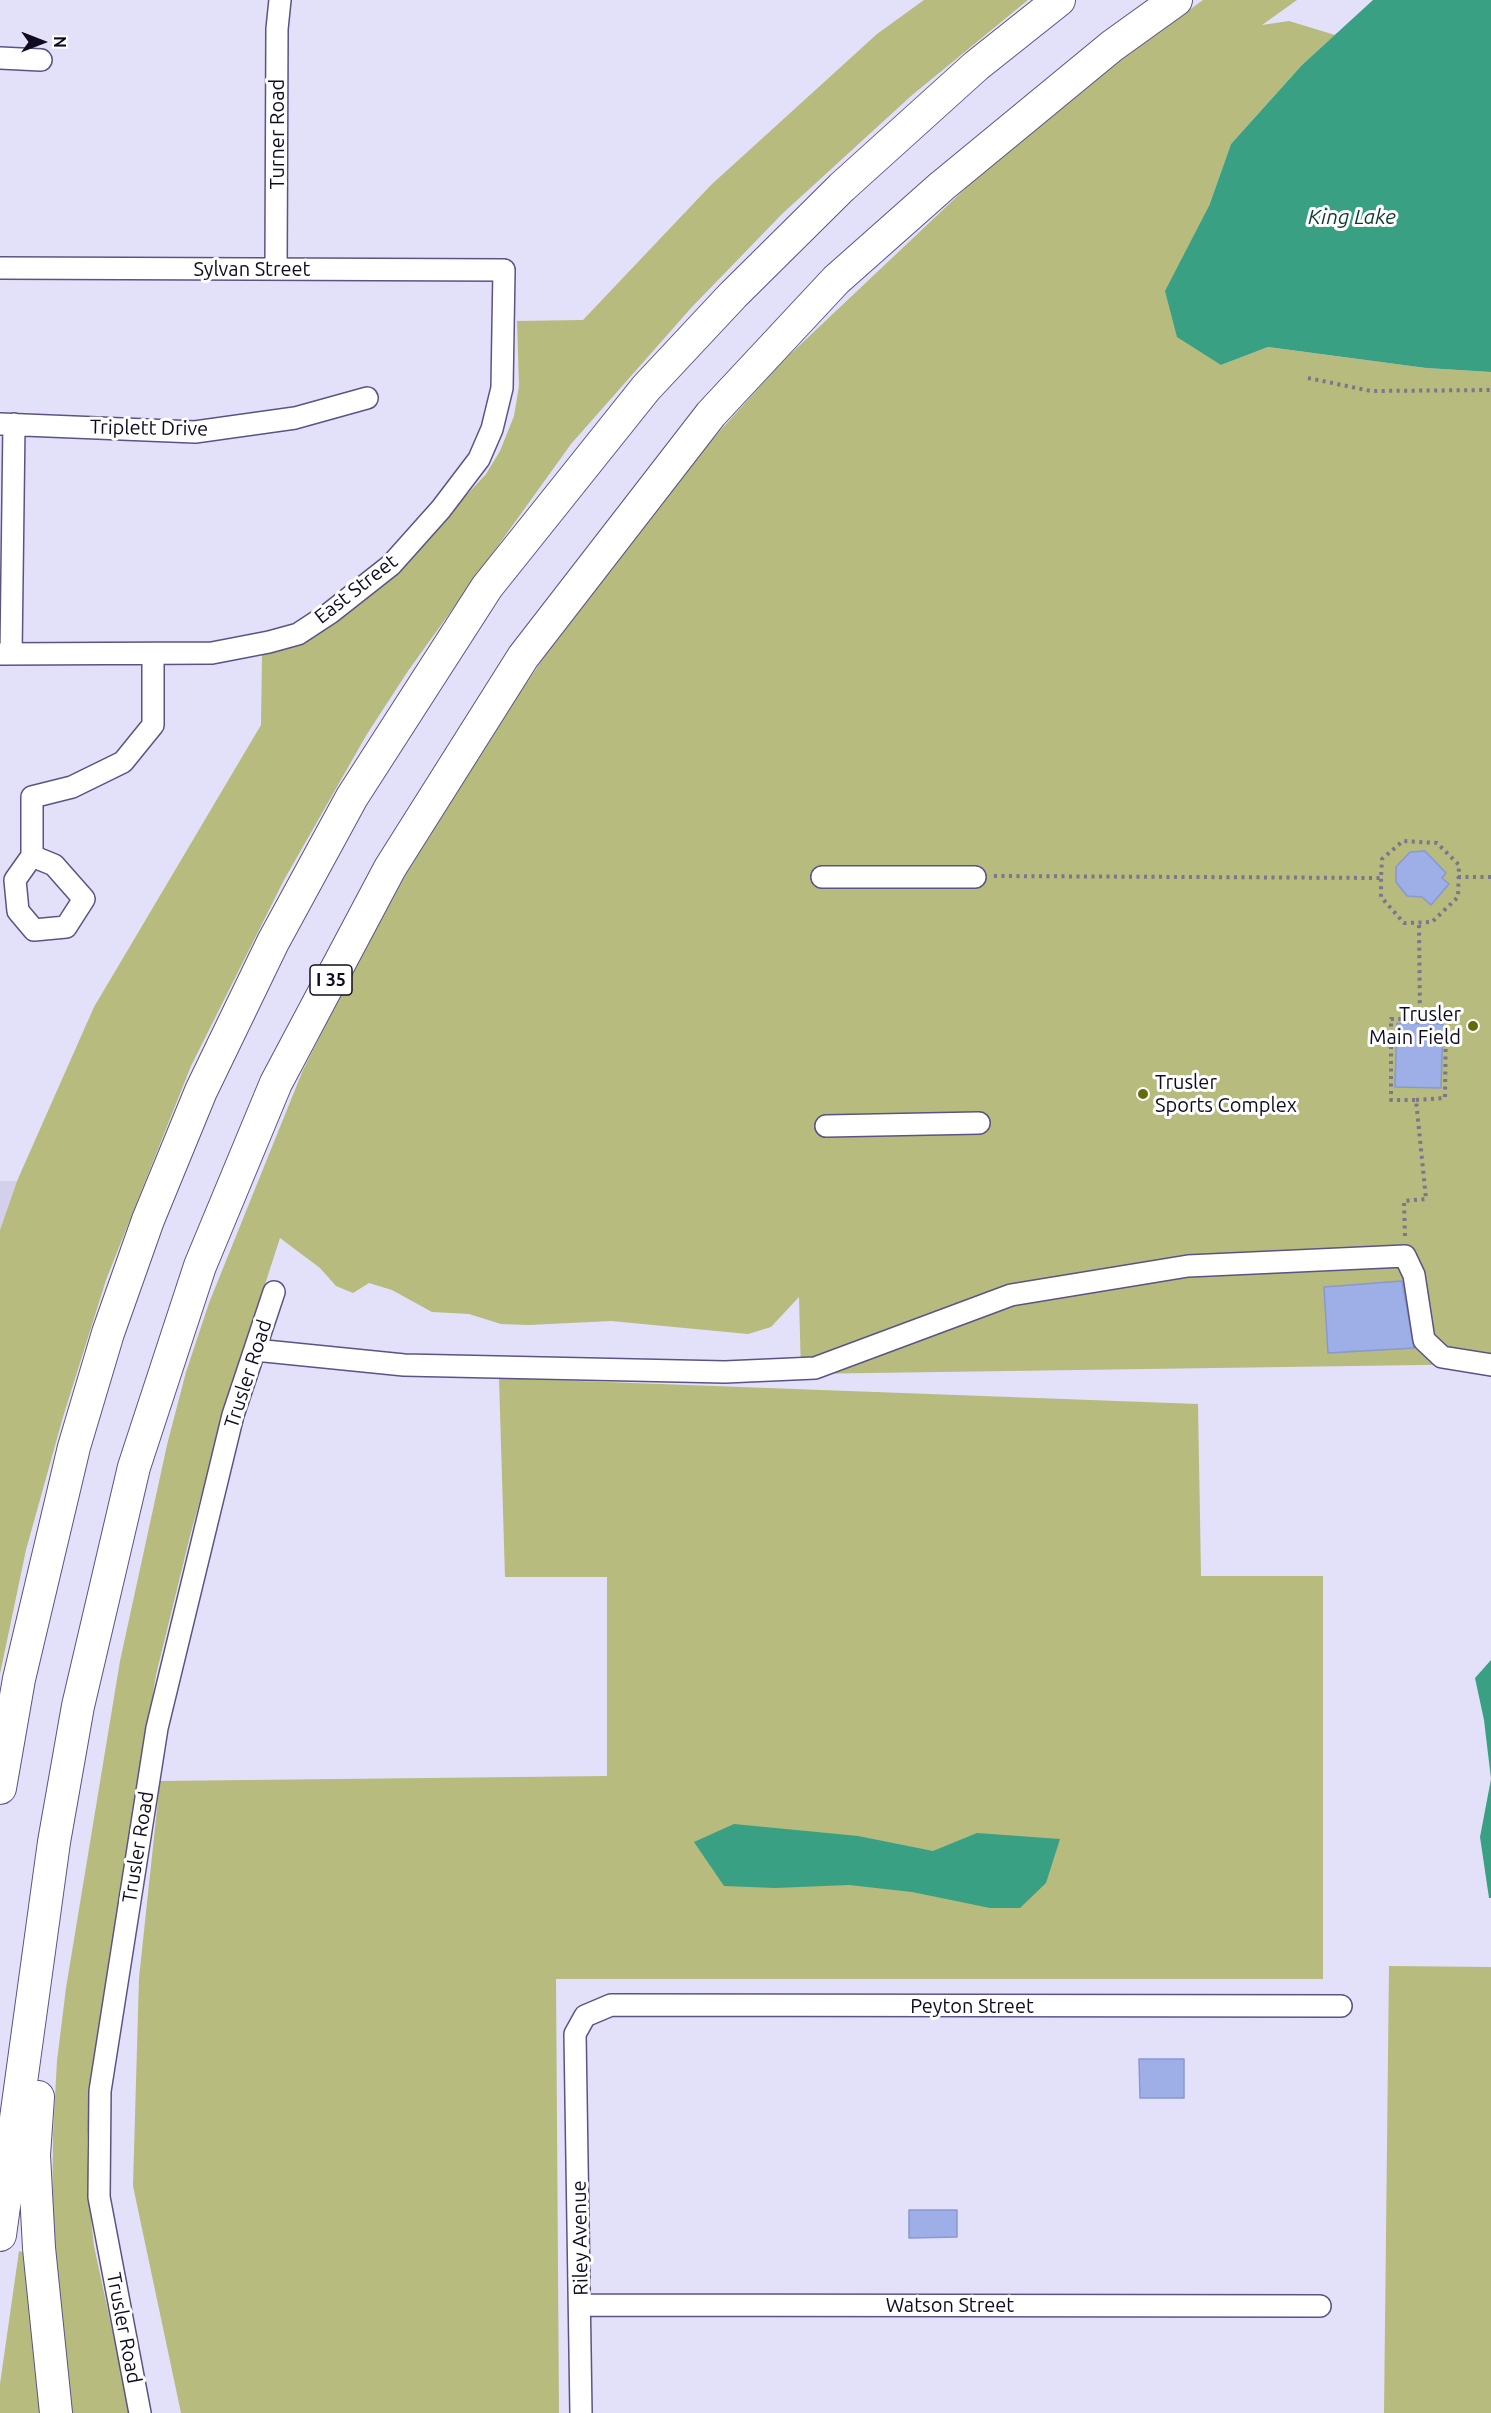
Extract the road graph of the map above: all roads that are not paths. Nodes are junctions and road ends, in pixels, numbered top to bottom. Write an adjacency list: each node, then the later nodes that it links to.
1 (280, 0): 7 (street, Turner Road)
2 (1059, 0): 21 (highway)
3 (1176, 0): 22 (highway, I 35)
4 (0, 58): 5 (street)
5 (42, 60)
6 (0, 268): 7 (street, Sylvan Street)
7 (276, 269): 8 (street, Sylvan Street)
8 (504, 270): 12 (street, East Street)
9 (367, 398): 10 (street, Triplett Drive)
10 (7, 424): 11 (street)
11 (5, 654): 12 (street, East Street)
12 (153, 655): 13 (street)
13 (32, 856)
14 (822, 877): 15 (street)
15 (975, 877)
16 (979, 1123): 17 (street)
17 (826, 1126)
18 (274, 1292): 19 (street, Trusler Road)
19 (255, 1350): 20 (street); 29 (street, Trusler Road)
20 (1491, 1365)
21 (0, 1788)
22 (54, 1842): 25 (highway, I 35); 28 (highway)
23 (1341, 2006): 24 (street, Peyton Street)
24 (604, 2008): 26 (street, Riley Avenue)
25 (0, 2235)
26 (581, 2305): 27 (street, Watson Street); 30 (street, Riley Avenue)
27 (1320, 2306)
28 (56, 2413)
29 (140, 2413)
30 (581, 2413)

